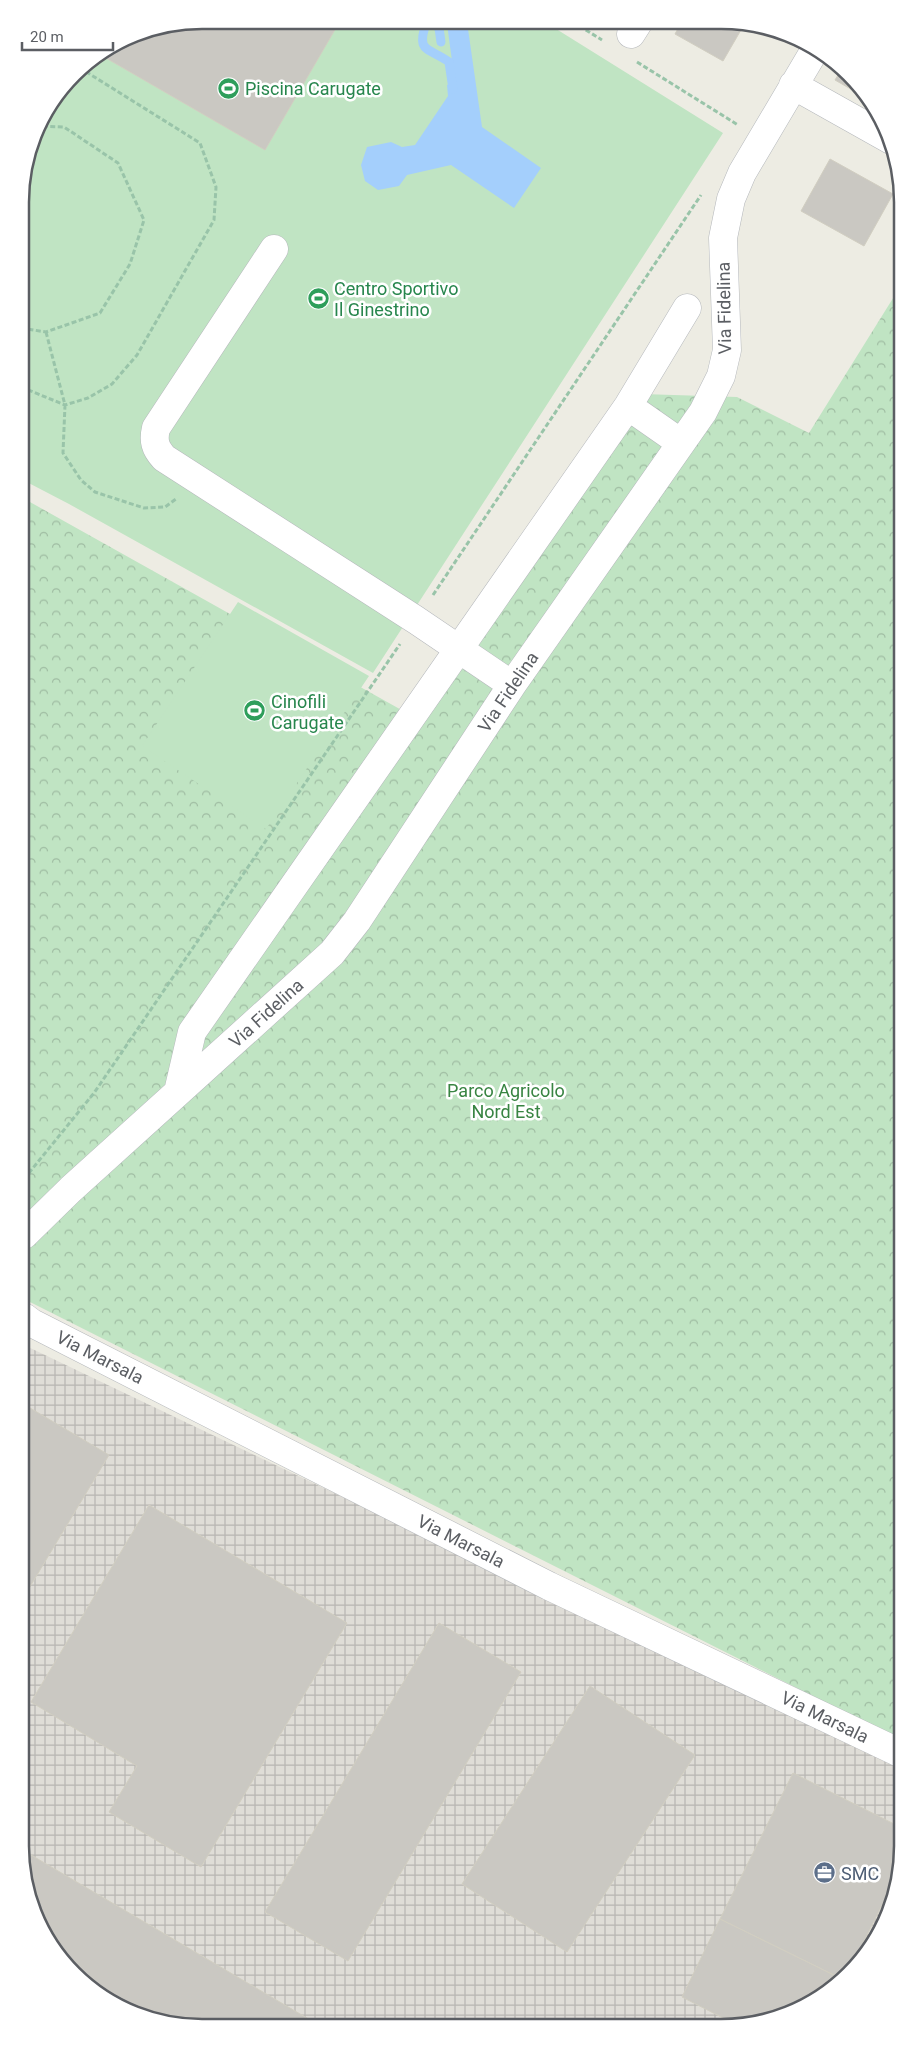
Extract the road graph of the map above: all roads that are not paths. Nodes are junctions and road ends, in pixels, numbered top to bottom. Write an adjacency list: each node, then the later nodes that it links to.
1 (812, 55): 2 (street, Via Fidelina)
2 (793, 85): 3 (street); 7 (street, Via Fidelina)
3 (880, 134)
4 (274, 249): 8 (street)
5 (686, 308): 6 (street)
6 (628, 406): 7 (street); 8 (street)
7 (682, 444): 9 (street, Via Fidelina)
8 (458, 649): 9 (street); 10 (street)
9 (512, 685): 10 (street, Via Fidelina)
10 (178, 1092): 11 (street, Via Fidelina)
11 (29, 1230)
12 (29, 1320): 13 (street, Via Marsala)
13 (894, 1750)

